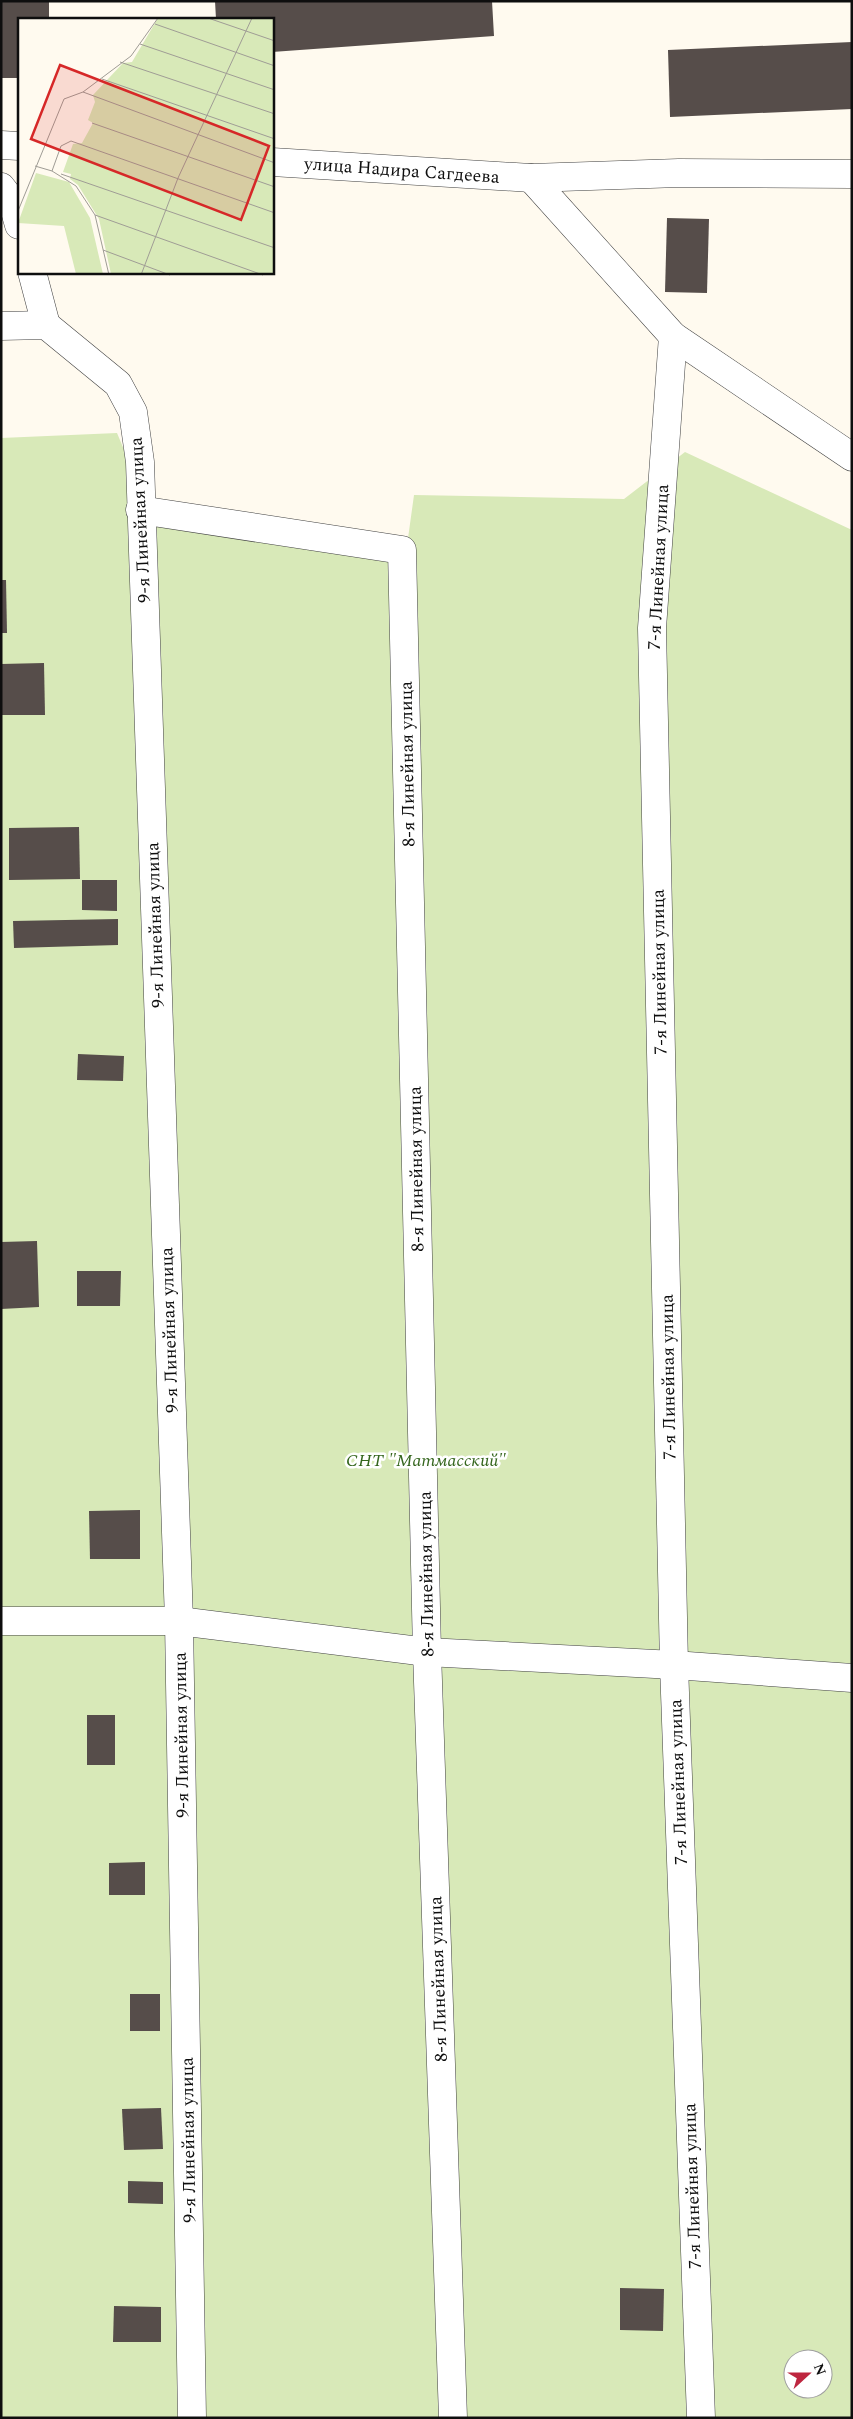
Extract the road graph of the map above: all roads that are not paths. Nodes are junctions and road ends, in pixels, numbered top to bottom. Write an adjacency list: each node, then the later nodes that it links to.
1 (1, 145): 2 (street)
2 (18, 146)
3 (274, 162): 5 (street, улица Надира Сагдеева)
4 (852, 174): 5 (street, улица Надира Сагдеева)
5 (532, 178): 11 (street)
6 (1, 187): 7 (street)
7 (18, 221)
8 (33, 274): 9 (street)
9 (46, 325): 10 (street); 13 (street, 9-я Линейная улица)
10 (1, 326)
11 (673, 336): 12 (street); 17 (street, 7-я Линейная улица)
12 (852, 458)
13 (140, 510): 15 (street, 9-я Линейная улица); 16 (street, 8-я Линейная улица)
14 (1, 1621): 15 (street)
15 (179, 1621): 16 (street); 19 (street, 9-я Линейная улица)
16 (427, 1652): 17 (street); 20 (street, 8-я Линейная улица)
17 (674, 1665): 18 (street); 21 (street, 7-я Линейная улица)
18 (852, 1678)
19 (192, 2418)
20 (454, 2418)
21 (700, 2418)

